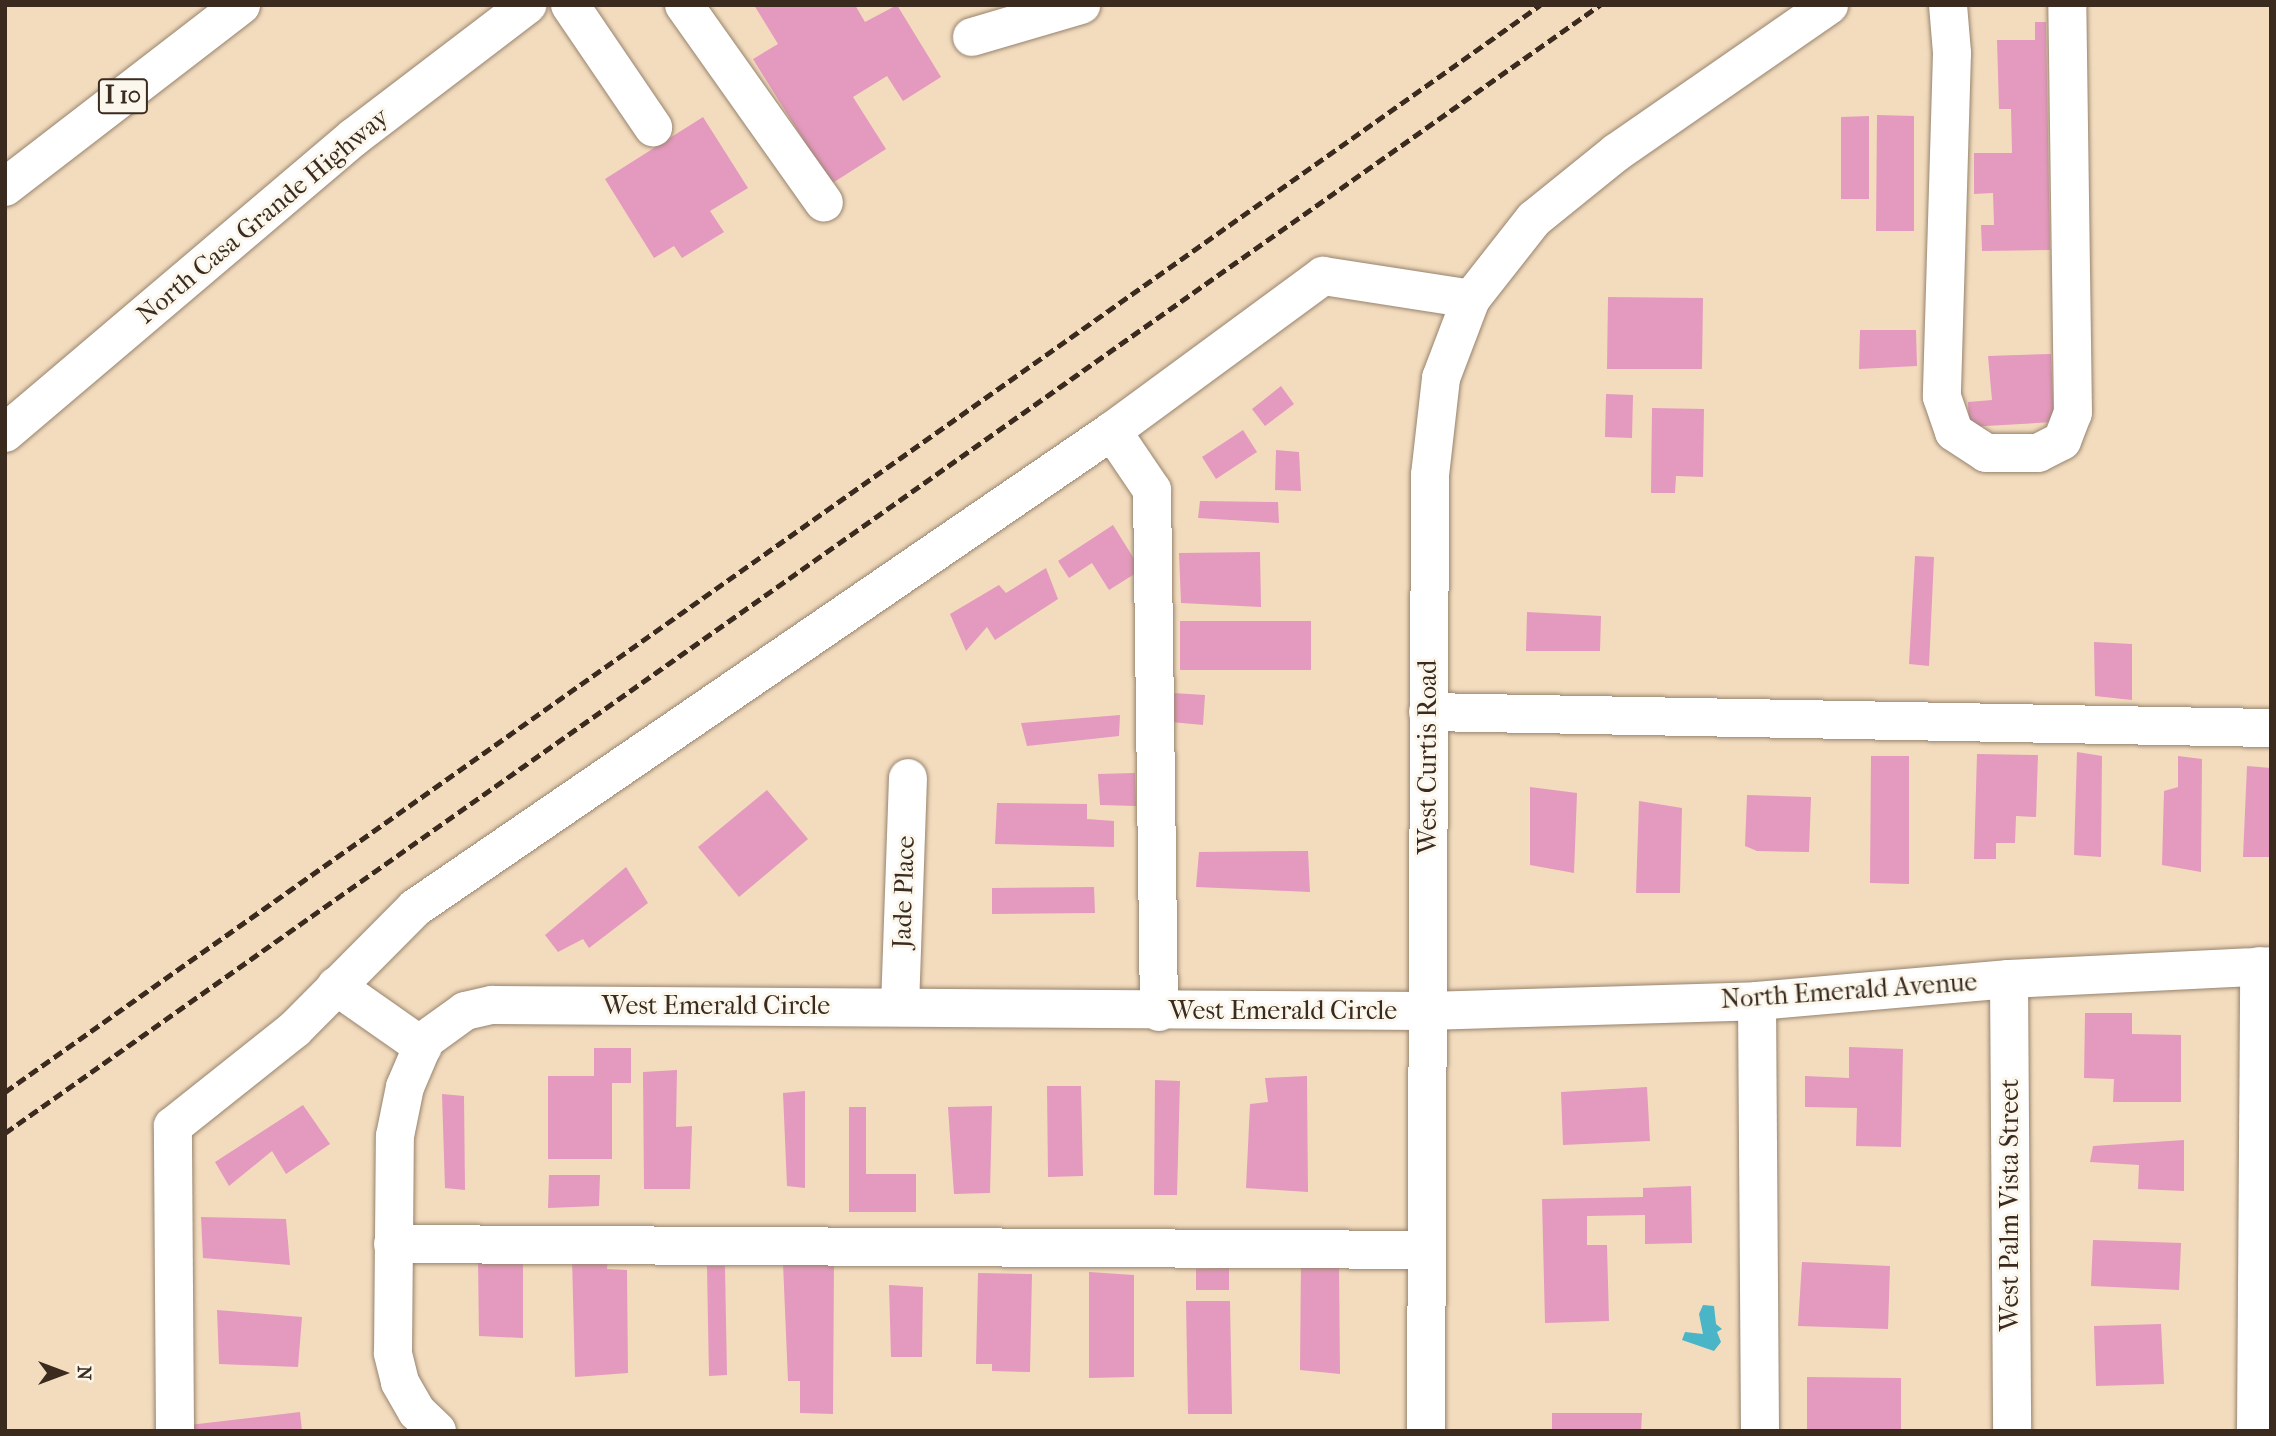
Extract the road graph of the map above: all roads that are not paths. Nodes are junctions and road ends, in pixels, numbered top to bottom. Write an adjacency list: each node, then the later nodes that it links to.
1 (241, 5): 11 (main road, I 10)
2 (527, 5): 15 (main road, North Casa Grande Highway)
3 (570, 5): 10 (main road)
4 (684, 5): 12 (main road)
5 (1081, 5): 9 (main road)
6 (1829, 5): 13 (main road, West Curtis Road)
7 (1948, 5): 8 (main road)
8 (2067, 5)
9 (972, 37)
10 (653, 127)
11 (5, 187)
12 (824, 203)
13 (1471, 299): 14 (main road); 16 (main road, West Curtis Road)
14 (1112, 431): 21 (main road); 25 (main road)
15 (5, 433)
16 (1428, 712): 17 (main road); 24 (main road, West Curtis Road)
17 (2271, 728)
18 (908, 778): 23 (main road, Jade Place)
19 (2265, 966): 20 (main road, North Emerald Avenue); 34 (main road)
20 (2009, 979): 22 (main road, North Emerald Avenue); 33 (main road, West Palm Vista Street)
21 (337, 986): 26 (main road); 29 (main road)
22 (1757, 1001): 24 (main road, North Emerald Avenue); 32 (main road)
23 (900, 1007): 25 (main road, West Emerald Circle); 26 (main road, West Emerald Circle)
24 (1427, 1011): 25 (main road, West Emerald Circle); 28 (main road, West Curtis Road)
25 (1159, 1012)
26 (423, 1046): 27 (main road, West Emerald Circle)
27 (393, 1244): 28 (main road); 30 (main road, West Emerald Circle)
28 (1425, 1250): 31 (main road, West Curtis Road)
29 (175, 1431)
30 (438, 1431)
31 (1426, 1431)
32 (1759, 1431)
33 (2012, 1431)
34 (2256, 1431)

